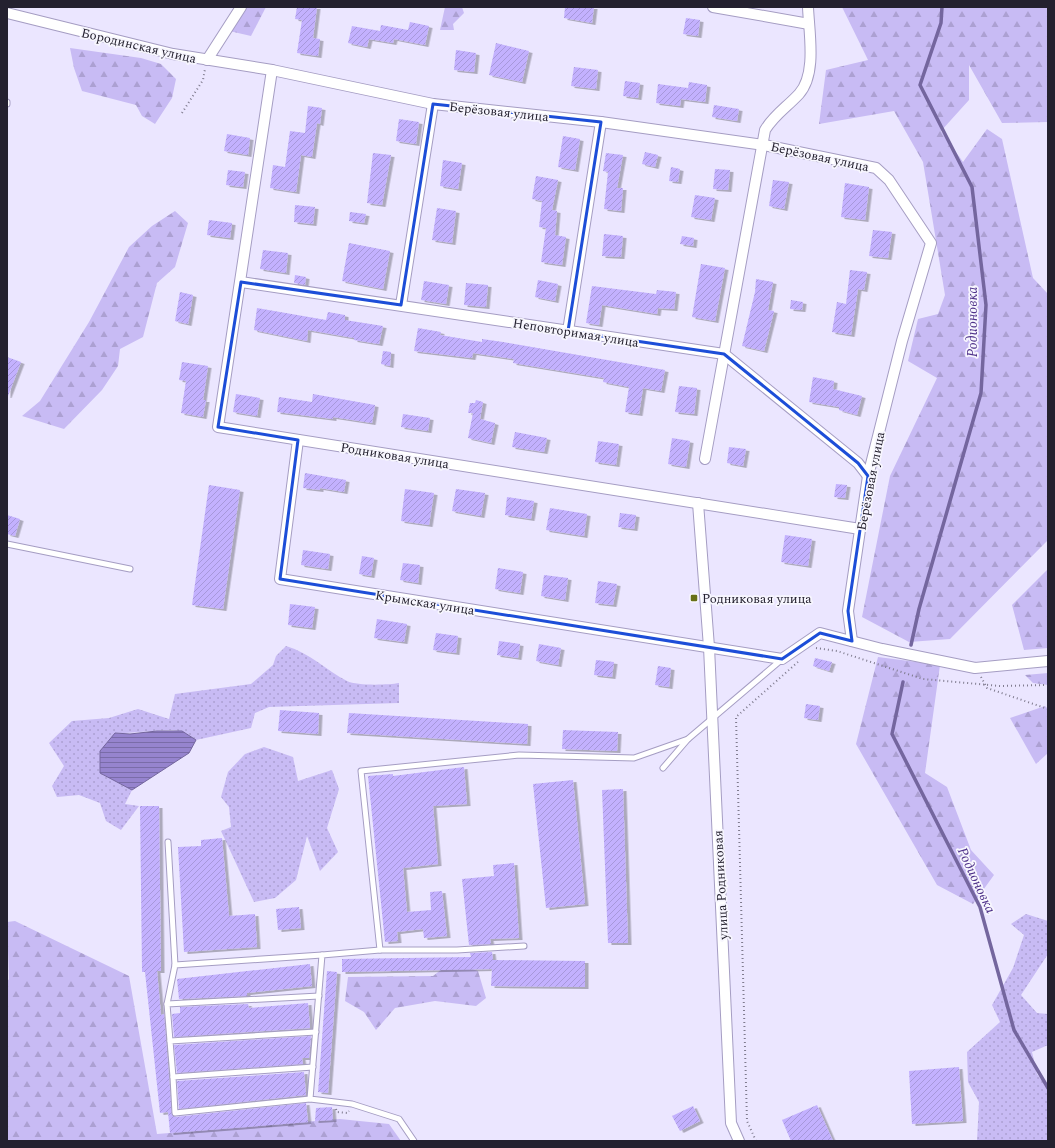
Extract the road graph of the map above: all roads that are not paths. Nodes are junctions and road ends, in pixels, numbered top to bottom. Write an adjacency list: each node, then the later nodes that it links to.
1 (241, 7): 6 (street)
2 (713, 7): 5 (street)
3 (808, 7): 5 (street)
4 (7, 14): 6 (street, Бородинская улица)
5 (809, 24): 10 (street)
6 (207, 60): 7 (street, Бородинская улица)
7 (272, 70): 8 (street, Берёзовая улица); 11 (street)
8 (433, 104): 9 (street, Берёзовая улица); 12 (street, Берёзовая улица)
9 (601, 122): 10 (street, Берёзовая улица); 13 (street)
10 (764, 145): 14 (street); 17 (street, Берёзовая улица)
11 (241, 282): 12 (street, Неповторимая улица); 15 (street, Родниковая улица)
12 (401, 305): 13 (street, Неповторимая улица)
13 (568, 330): 14 (street, Неповторимая улица)
14 (724, 354): 16 (street); 17 (street)
15 (298, 440): 18 (street, Родниковая улица); 23 (street, Крымская улица)
16 (705, 459)
17 (868, 476): 19 (street, Берёзовая улица)
18 (698, 503): 19 (street, Родниковая улица); 23 (street, улица Родниковая)
19 (860, 529): 22 (street, Берёзовая улица)
20 (7, 544): 21 (lane)
21 (130, 569)
22 (852, 641): 24 (street); 25 (street)
23 (709, 647): 24 (street); 26 (street, улица Родниковая)
24 (782, 659): 26 (lane)
25 (1048, 661)
26 (713, 718): 27 (lane); 42 (street, улица Родниковая)
27 (688, 739): 28 (lane); 31 (lane)
28 (663, 768)
29 (168, 842): 33 (lane)
30 (524, 946): 31 (lane)
31 (380, 950): 32 (lane)
32 (322, 955): 33 (lane); 34 (lane)
33 (175, 964): 35 (lane)
34 (319, 996): 35 (lane); 36 (lane)
35 (167, 1004): 37 (lane)
36 (316, 1032): 37 (lane); 38 (lane)
37 (170, 1041): 39 (lane)
38 (313, 1067): 39 (lane); 40 (lane)
39 (173, 1077): 40 (lane)
40 (310, 1098): 41 (lane)
41 (414, 1141)
42 (739, 1141)

